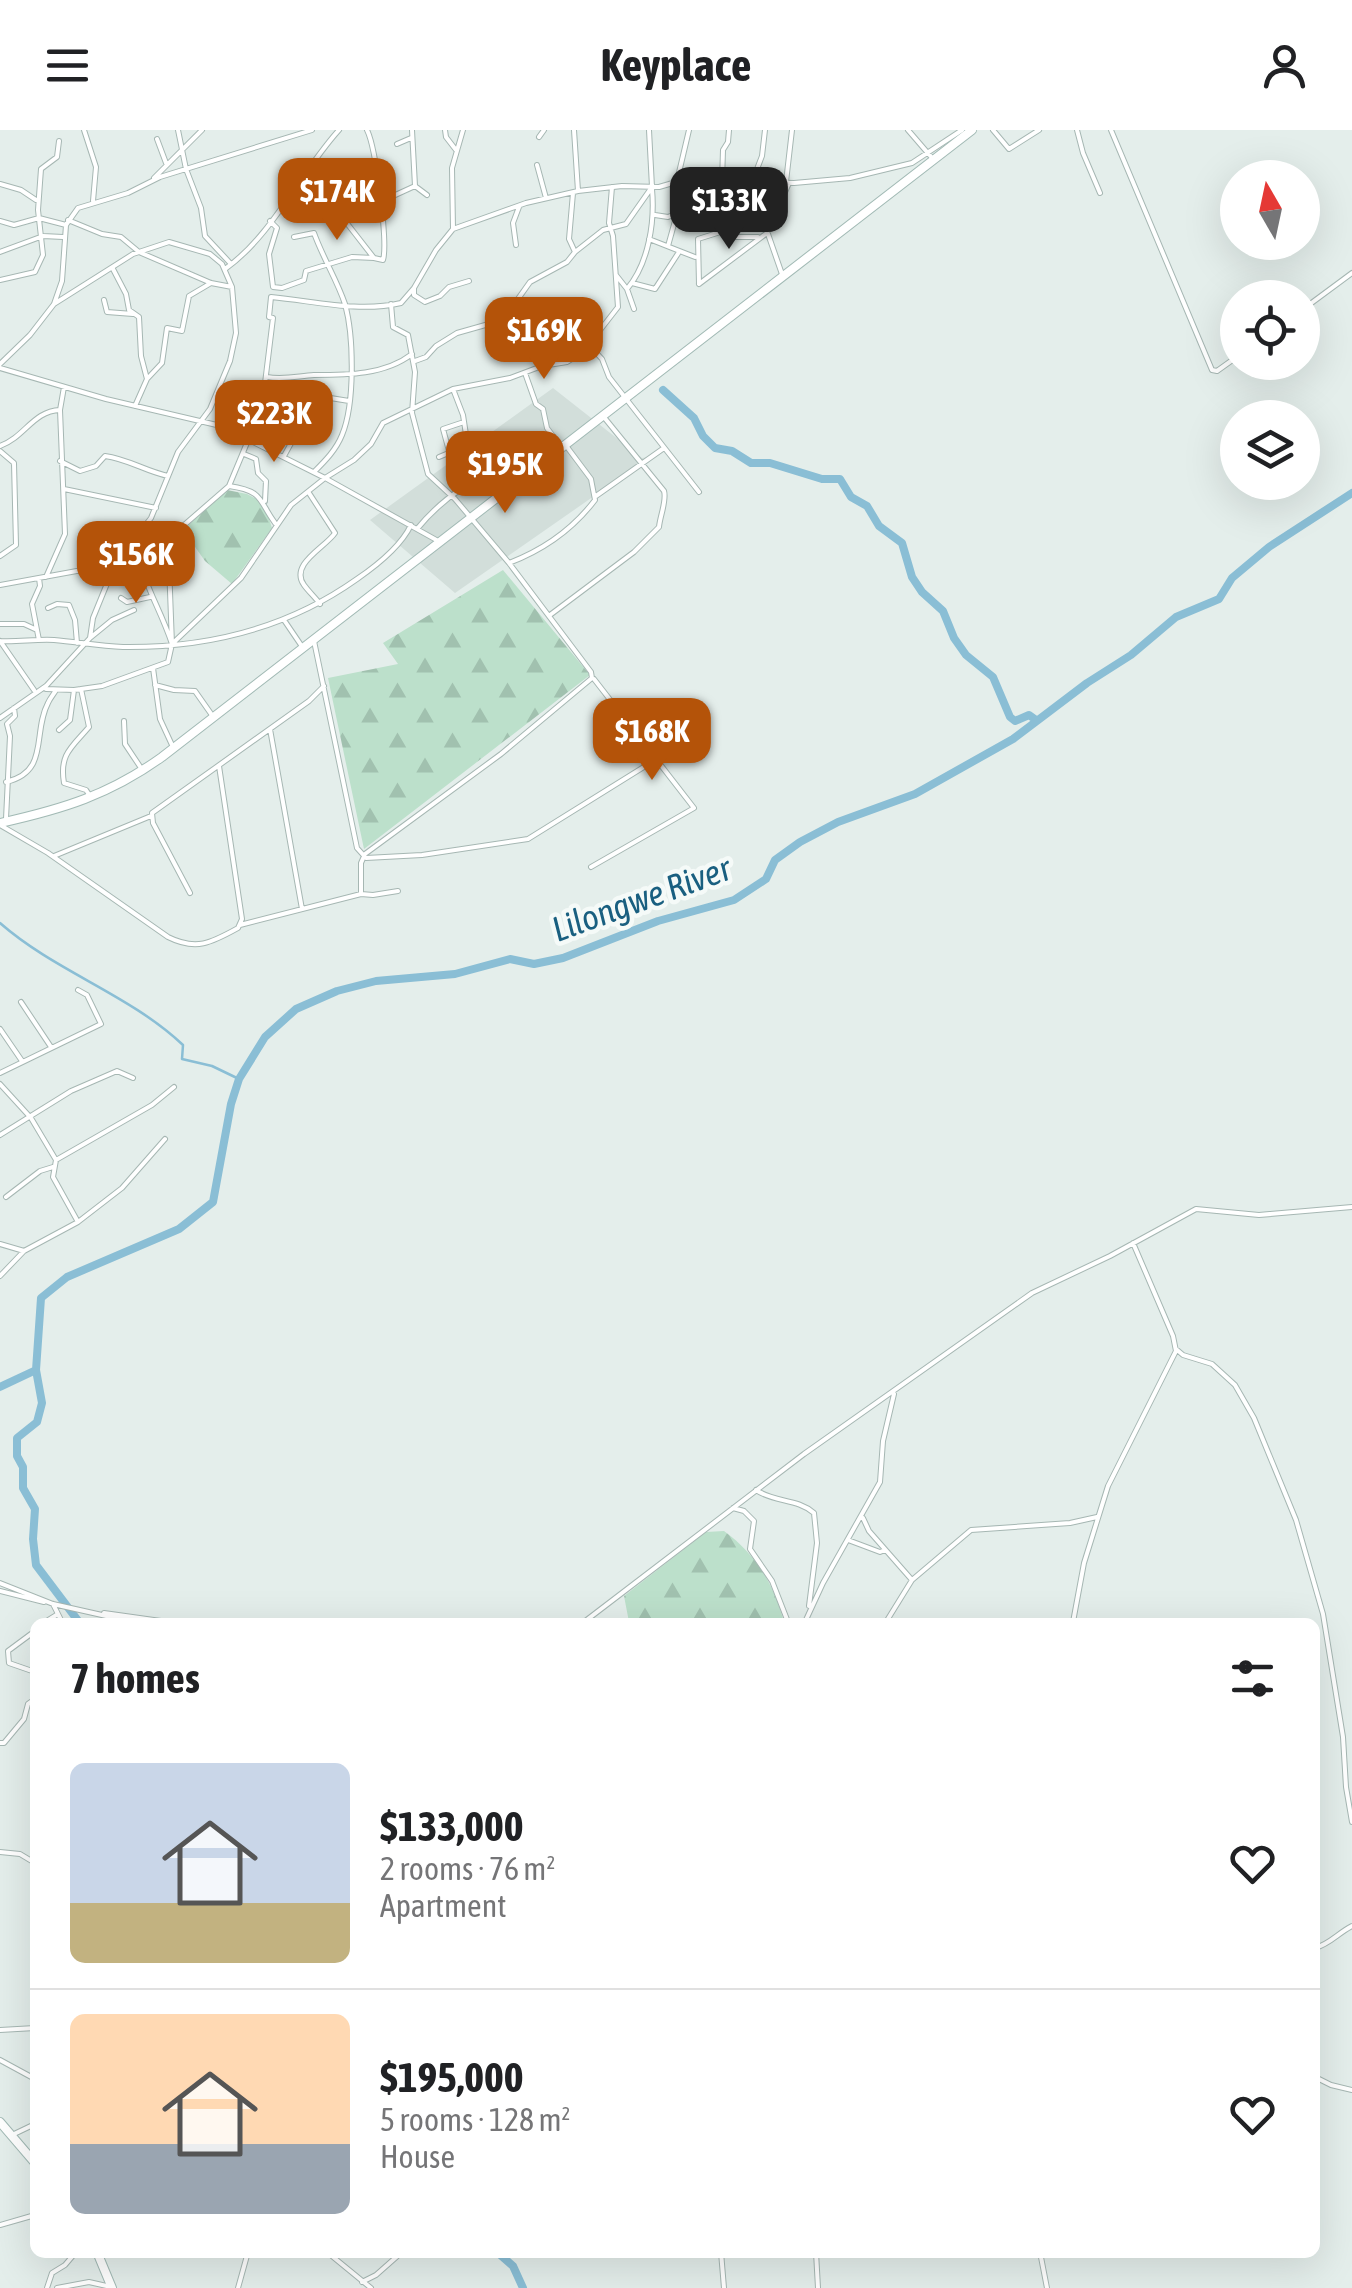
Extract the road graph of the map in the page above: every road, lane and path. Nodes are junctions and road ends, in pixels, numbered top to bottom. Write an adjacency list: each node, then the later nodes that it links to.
1 (84, 130): 51 (street)
2 (178, 130): 31 (street)
3 (202, 130): 31 (street)
4 (272, 130): 29 (street)
5 (312, 130): 29 (street)
6 (338, 130): 59 (street)
7 (368, 130): 53 (street)
8 (412, 130): 25 (street)
9 (445, 130): 32 (street)
10 (463, 130): 32 (street)
11 (544, 130): 26 (street)
12 (574, 130): 46 (street)
13 (649, 130): 45 (street)
14 (688, 130): 38 (street)
15 (729, 130): 39 (street)
16 (766, 130): 40 (street)
17 (792, 130): 41 (street)
18 (908, 130): 33 (street)
19 (962, 130): 33 (street)
20 (972, 130): 33 (main road)
21 (993, 130): 22 (street)
22 (1040, 130)
23 (1077, 130): 47 (street)
24 (1111, 130): 103 (street)
25 (412, 138): 30 (street); 43 (street)
26 (540, 138)
27 (157, 139): 34 (street)
28 (59, 141): 52 (street)
29 (274, 142): 36 (street)
30 (397, 144)
31 (181, 150): 34 (street); 36 (street)
32 (456, 150): 62 (street)
33 (929, 156): 41 (street); 83 (main road)
34 (166, 163): 37 (street)
35 (537, 165): 49 (street)
36 (186, 169): 37 (street); 77 (street)
37 (150, 180): 51 (street)
38 (678, 181): 39 (street); 45 (street); 55 (street)
39 (719, 182): 40 (street); 63 (street)
40 (752, 182): 41 (street)
41 (788, 182): 64 (street)
42 (0, 184): 52 (street)
43 (415, 186): 48 (street); 53 (street)
44 (612, 187): 45 (street); 46 (street); 61 (street)
45 (652, 188): 56 (street); 61 (street)
46 (575, 192): 49 (street); 73 (street)
47 (1100, 193)
48 (427, 194)
49 (546, 198): 54 (street)
50 (328, 199): 76 (street)
51 (92, 201): 60 (street)
52 (38, 202): 57 (street)
53 (380, 202): 76 (street)
54 (520, 205): 62 (street); 69 (street)
55 (678, 210): 56 (street); 70 (street)
56 (654, 213): 68 (street)
57 (39, 218): 58 (street); 60 (street); 65 (street)
58 (0, 221)
59 (270, 221): 77 (street); 78 (street)
60 (67, 223): 66 (street); 72 (street)
61 (610, 228): 73 (street); 82 (street)
62 (454, 229): 89 (street)
63 (728, 229): 64 (street); 75 (street)
64 (765, 234): 75 (street); 83 (street)
65 (43, 236): 66 (street); 71 (street); 84 (street)
66 (64, 236): 93 (street)
67 (294, 237): 78 (street)
68 (648, 238): 70 (street); 87 (street)
69 (516, 246)
70 (668, 246): 74 (street)
71 (0, 252)
72 (139, 252): 79 (street); 80 (street); 86 (street)
73 (575, 252): 95 (street)
74 (678, 252): 75 (street); 87 (street)
75 (697, 257)
76 (374, 258): 78 (street)
77 (231, 264): 80 (street)
78 (329, 264): 96 (street)
79 (113, 267): 93 (street); 98 (street)
80 (225, 269): 88 (street)
81 (1352, 273): 91 (street)
82 (616, 276): 90 (street); 99 (street)
83 (783, 277): 110 (main road)
84 (0, 280)
85 (469, 282): 89 (street)
86 (211, 283): 88 (street); 107 (street)
87 (632, 284): 90 (street)
88 (232, 287): 116 (street)
89 (414, 288): 94 (street)
90 (628, 289): 97 (street)
91 (1320, 297)
92 (104, 300): 98 (street)
93 (54, 304): 102 (street)
94 (390, 304): 96 (street); 100 (street)
95 (511, 306): 99 (street); 101 (street)
96 (346, 308): 105 (street); 106 (street)
97 (634, 309)
98 (132, 314): 107 (street)
99 (590, 342): 104 (street); 110 (street)
100 (412, 354): 101 (street); 105 (street)
101 (414, 363): 113 (street)
102 (0, 366): 108 (street)
103 (1220, 369)
104 (525, 374): 109 (street); 119 (street)
105 (350, 375): 106 (street); 111 (street)
106 (266, 377): 118 (street)
107 (147, 379): 112 (street)
108 (64, 386): 112 (street); 114 (street)
109 (454, 389): 113 (street); 117 (street)
110 (628, 397): 115 (main road); 120 (street)
111 (348, 401): 124 (street); 128 (street)
112 (136, 406): 116 (street)
113 (412, 409): 131 (street); 136 (street)
114 (60, 410): 121 (street); 126 (street)
115 (603, 416): 119 (main road); 127 (street)
116 (200, 420): 118 (street); 129 (street)
117 (464, 422): 122 (street); 122 (street)
118 (251, 439): 123 (street); 124 (street)
119 (564, 446): 130 (main road); 137 (street)
120 (664, 448): 127 (street); 134 (street)
121 (0, 449): 146 (street)
122 (449, 452): 125 (street)
123 (244, 454): 132 (street); 138 (street)
124 (284, 457): 128 (street)
125 (439, 457)
126 (60, 461): 129 (street); 133 (street)
127 (640, 464): 137 (street); 157 (street)
128 (314, 472): 131 (street)
129 (168, 476): 139 (street)
130 (526, 476): 136 (street); 140 (main road)
131 (324, 478): 135 (street); 142 (street)
132 (229, 486): 138 (street); 144 (street)
133 (62, 488): 139 (street); 150 (street)
134 (698, 492)
135 (309, 493): 141 (street); 154 (street)
136 (452, 496): 140 (street); 143 (street)
137 (596, 496): 148 (street)
138 (265, 501): 141 (street)
139 (156, 508): 149 (street)
140 (470, 520): 145 (main road); 148 (street)
141 (277, 525): 166 (street)
142 (411, 525): 143 (street); 154 (street)
143 (418, 529): 145 (street)
144 (168, 540): 147 (street); 166 (street)
145 (440, 542): 164 (main road)
146 (0, 556)
147 (138, 557): 149 (street); 153 (street)
148 (509, 562): 157 (street)
149 (115, 564): 150 (street); 163 (street)
150 (43, 578): 151 (street); 160 (street)
151 (0, 586)
152 (122, 598): 153 (street)
153 (150, 598): 166 (street)
154 (320, 604): 158 (street)
155 (48, 608): 165 (street)
156 (134, 610): 163 (street)
157 (548, 616): 169 (street)
158 (284, 620): 166 (street); 167 (street)
159 (0, 624): 160 (street)
160 (37, 630): 161 (street)
161 (39, 640): 162 (street); 165 (street)
162 (0, 641): 175 (street)
163 (88, 641): 165 (street); 166 (street); 172 (street)
164 (314, 642): 167 (main road); 171 (street)
165 (77, 643)
166 (172, 644): 168 (street)
167 (304, 649): 178 (main road)
168 (152, 668): 170 (street); 174 (street)
169 (592, 675): 183 (street); 193 (street)
170 (155, 686): 178 (street); 182 (street)
171 (324, 686): 180 (street); 193 (street)
172 (42, 690): 173 (street); 175 (street)
173 (56, 690): 174 (street); 188 (street)
174 (77, 690): 181 (street); 189 (street)
175 (35, 691): 176 (street)
176 (14, 708): 177 (street); 185 (street)
177 (0, 718)
178 (214, 718): 182 (main road)
179 (124, 721): 187 (street)
180 (270, 728): 186 (street); 198 (street)
181 (59, 730)
182 (174, 748): 187 (main road)
183 (655, 760): 193 (street); 194 (street)
184 (0, 761): 185 (street)
185 (8, 761): 188 (street)
186 (219, 766): 190 (street); 199 (street)
187 (143, 771): 189 (main road)
188 (6, 782): 191 (street)
189 (91, 798): 191 (main road)
190 (151, 816): 192 (street); 196 (street)
191 (2, 823): 192 (street)
192 (53, 856): 199 (street)
193 (363, 857): 197 (street)
194 (591, 867)
195 (398, 890): 197 (street)
196 (190, 893)
197 (361, 894): 198 (street)
198 (302, 910): 199 (street)
199 (240, 925)
200 (78, 990): 203 (street)
201 (21, 1002): 203 (street)
202 (0, 1029): 204 (street)
203 (52, 1047): 204 (street)
204 (22, 1061): 205 (street)
205 (0, 1072)
206 (133, 1078): 209 (street)
207 (0, 1084): 209 (street)
208 (174, 1087): 212 (street)
209 (28, 1116): 210 (street); 212 (street)
210 (0, 1135)
211 (165, 1139): 216 (street)
212 (56, 1160): 213 (street)
213 (53, 1167): 214 (street); 216 (street)
214 (6, 1196)
215 (1352, 1208): 218 (street)
216 (78, 1222): 219 (street)
217 (0, 1244): 219 (street)
218 (1134, 1244): 221 (street); 222 (street)
219 (24, 1251): 220 (street)
220 (0, 1276)
221 (1176, 1349): 226 (street); 249 (street)
222 (894, 1392): 223 (street); 225 (street)
223 (756, 1490): 224 (street); 241 (street)
224 (733, 1508): 239 (street); 240 (street)
225 (862, 1516): 227 (street); 228 (street)
226 (1098, 1516): 229 (street); 244 (street)
227 (848, 1540): 228 (street); 242 (street)
228 (885, 1550): 229 (street)
229 (912, 1580): 243 (street)
230 (0, 1583): 232 (street)
231 (0, 1591): 232 (street)
232 (53, 1604): 233 (street); 234 (street)
233 (80, 1609): 237 (street); 238 (street)
234 (58, 1614): 235 (street); 236 (street)
235 (52, 1618)
236 (60, 1618)
237 (117, 1618)
238 (141, 1618)
239 (589, 1618)
240 (786, 1618)
241 (806, 1618)
242 (807, 1618)
243 (888, 1618)
244 (1075, 1618)
245 (30, 1635): 246 (street)
246 (30, 1671)
247 (30, 1703): 248 (street)
248 (0, 1743)
249 (1350, 1796): 250 (street)
250 (1352, 1822)
251 (0, 1852): 252 (street)
252 (30, 1860)
253 (1352, 1926): 254 (street)
254 (1320, 1946)
255 (30, 2028): 256 (street)
256 (0, 2030)
257 (0, 2060): 258 (street)
258 (30, 2076)
259 (1320, 2080): 260 (street)
260 (1352, 2090)
261 (0, 2122): 263 (main road)
262 (30, 2126): 263 (street)
263 (12, 2135): 264 (main road)
264 (30, 2158)
265 (30, 2217): 266 (street)
266 (0, 2224)
267 (71, 2258): 276 (street)
268 (100, 2258): 278 (main road)
269 (246, 2258): 279 (street)
270 (334, 2258): 275 (street)
271 (395, 2258): 275 (street)
272 (722, 2258): 281 (street)
273 (816, 2258): 282 (street)
274 (1041, 2258): 283 (street)
275 (362, 2282): 280 (street)
276 (47, 2288)
277 (57, 2288): 278 (street)
278 (112, 2288)
279 (238, 2288)
280 (371, 2288)
281 (724, 2288)
282 (818, 2288)
283 (1047, 2288)

